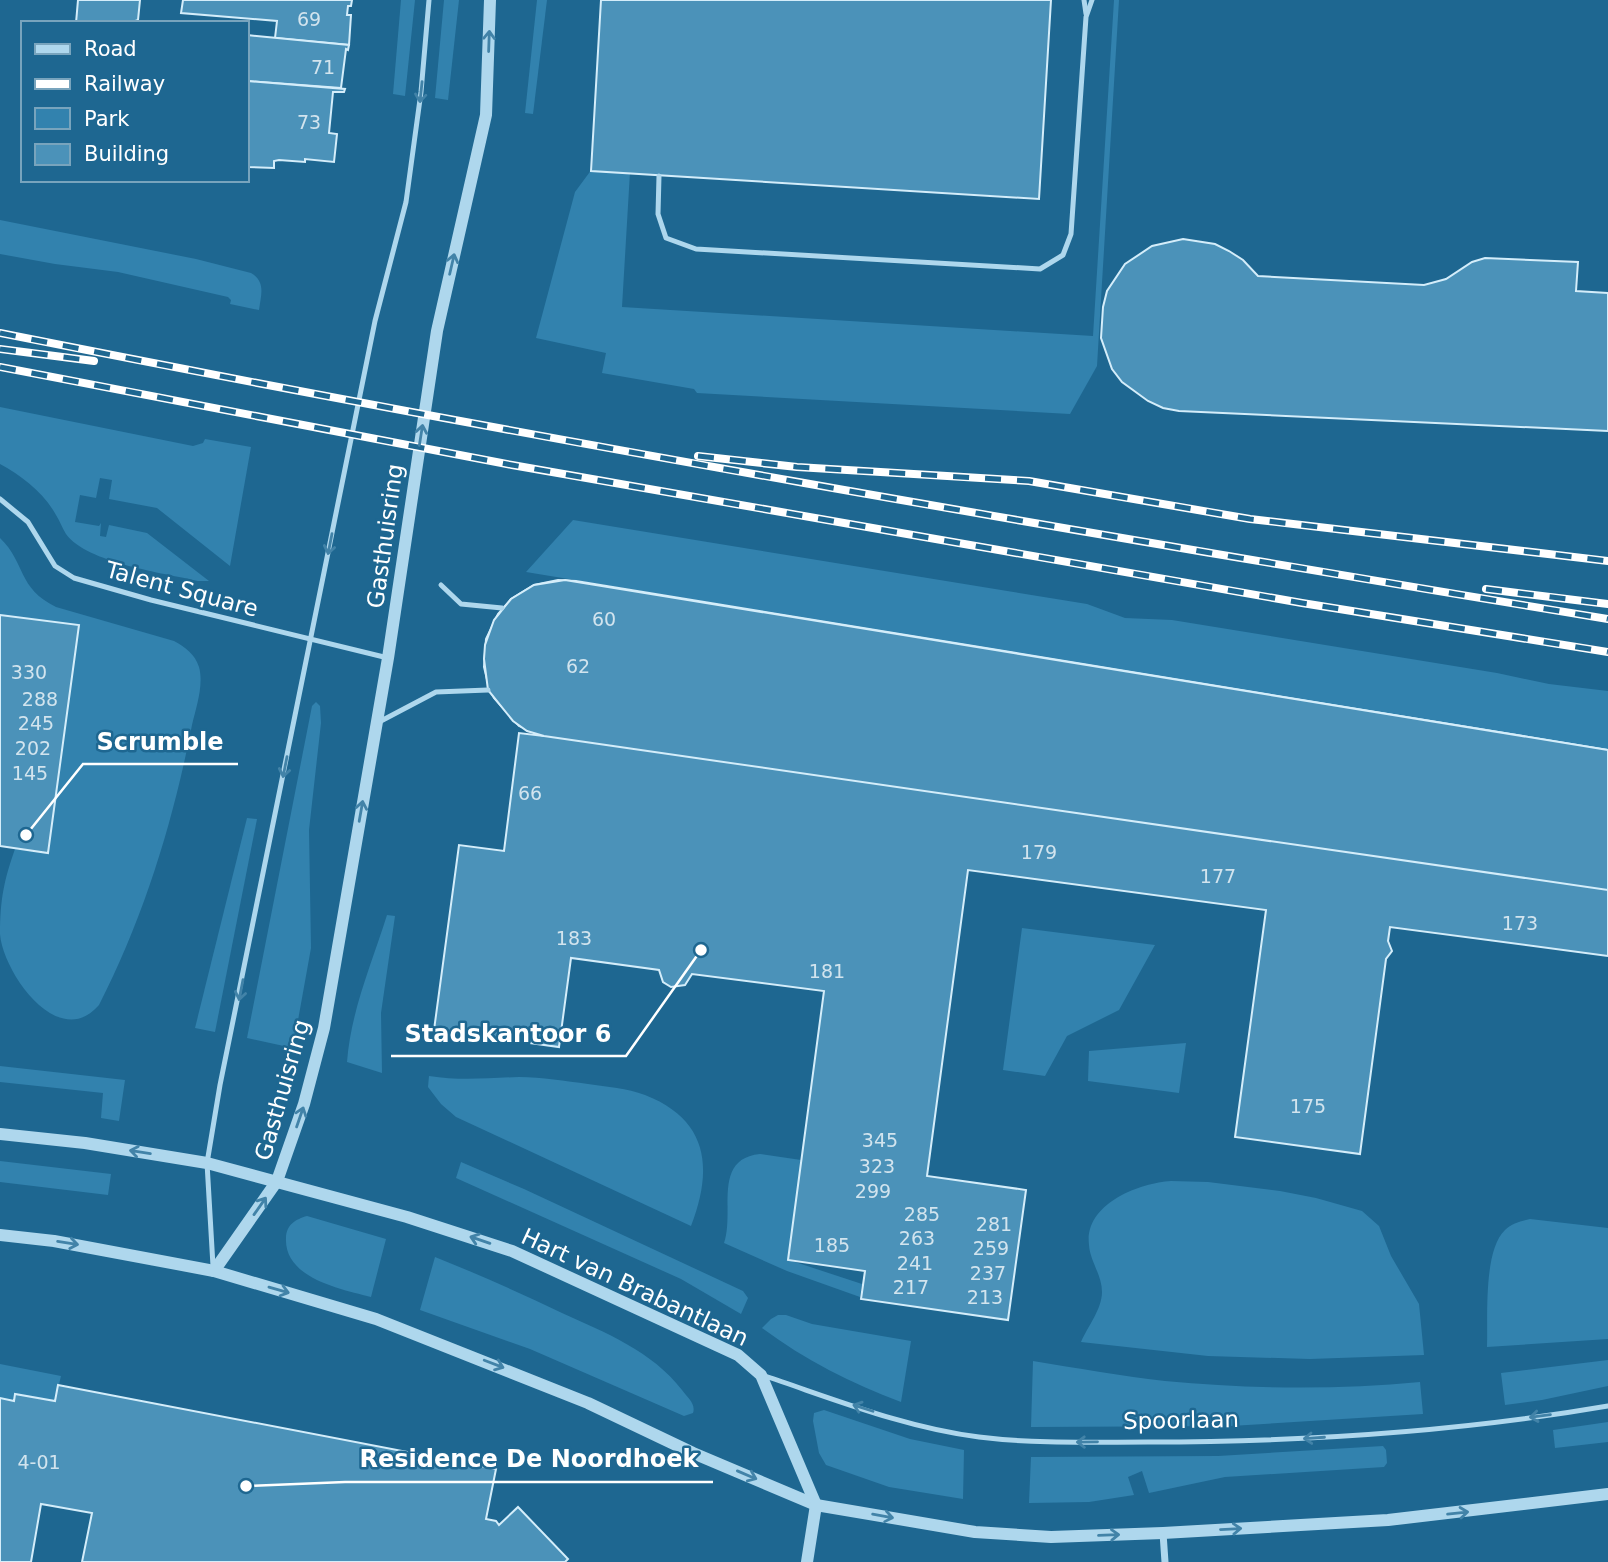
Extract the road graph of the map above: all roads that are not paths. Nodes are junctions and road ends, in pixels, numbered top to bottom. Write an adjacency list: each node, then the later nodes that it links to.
1 (429, 0): 10 (lane, one-way to 10)
2 (491, 0): 11 (street, Gasthuisring, one-way to 2)
3 (1084, 0): 5 (lane)
4 (1091, 0): 5 (lane)
5 (1086, 17): 6 (lane)
6 (659, 176)
7 (0, 499): 10 (lane, Talent Square)
8 (441, 585): 9 (lane)
9 (502, 608)
10 (311, 639): 11 (lane, Talent Square); 15 (lane, one-way to 15)
11 (388, 657): 13 (street, Gasthuisring)
12 (488, 690): 13 (lane)
13 (376, 723): 16 (street, Gasthuisring, one-way to 13)
14 (0, 1134): 15 (street, Hart van Brabantlaan, one-way to 14)
15 (207, 1163): 16 (street, Hart van Brabantlaan); 18 (lane)
16 (277, 1181): 18 (street, Gasthuisring, one-way to 16); 19 (street, Hart van Brabantlaan, one-way to 16)
17 (0, 1235): 18 (street, one-way to 18)
18 (214, 1271): 22 (street, one-way to 22)
19 (761, 1375): 20 (lane, Spoorlaan, one-way to 19); 22 (street, Hart van Brabantlaan)
20 (1608, 1406)
21 (1608, 1494): 23 (street, one-way to 21)
22 (816, 1505): 23 (street, one-way to 23); 24 (street)
23 (1163, 1533): 25 (street)
24 (807, 1562)
25 (1165, 1562)

